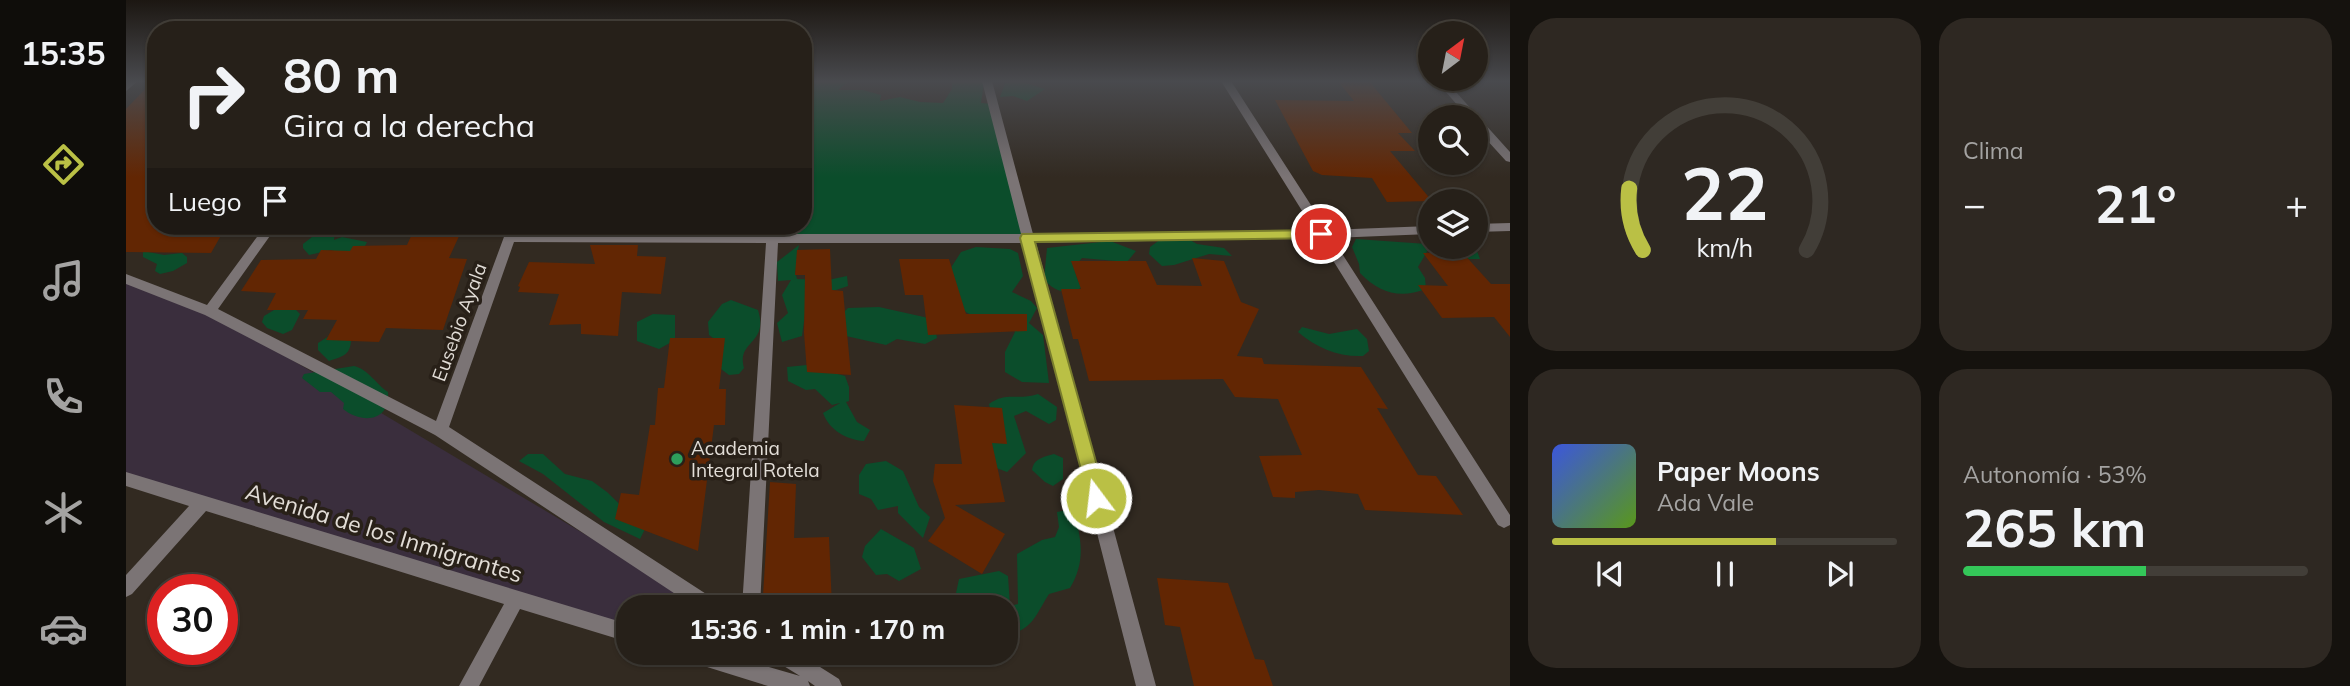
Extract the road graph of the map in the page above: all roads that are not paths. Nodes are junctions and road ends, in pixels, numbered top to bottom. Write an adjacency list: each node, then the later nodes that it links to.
1 (995, 113): 13 (street)
2 (1246, 113): 9 (street)
3 (1488, 134): 4 (street)
4 (1510, 159)
5 (1510, 227): 6 (street)
6 (1488, 228)
7 (1418, 230): 9 (street)
8 (812, 233): 13 (street)
9 (1321, 234): 13 (street); 19 (street)
10 (265, 235): 15 (street)
11 (511, 235): 16 (street, Eusebio Ayala)
12 (772, 235): 22 (street)
13 (1027, 238): 30 (street)
14 (126, 279): 15 (street)
15 (210, 311): 16 (street)
16 (440, 430): 21 (street)
17 (126, 480): 18 (street, Avenida de los Inmigrantes)
18 (202, 503): 20 (street); 23 (street, Avenida de los Inmigrantes)
19 (1504, 520)
20 (126, 588)
21 (693, 595)
22 (752, 595)
23 (516, 599): 24 (street, Avenida de los Inmigrantes); 27 (street)
24 (616, 630)
25 (749, 665): 28 (street)
26 (800, 665): 29 (street)
27 (469, 686)
28 (800, 686)
29 (832, 686)
30 (1146, 686)

